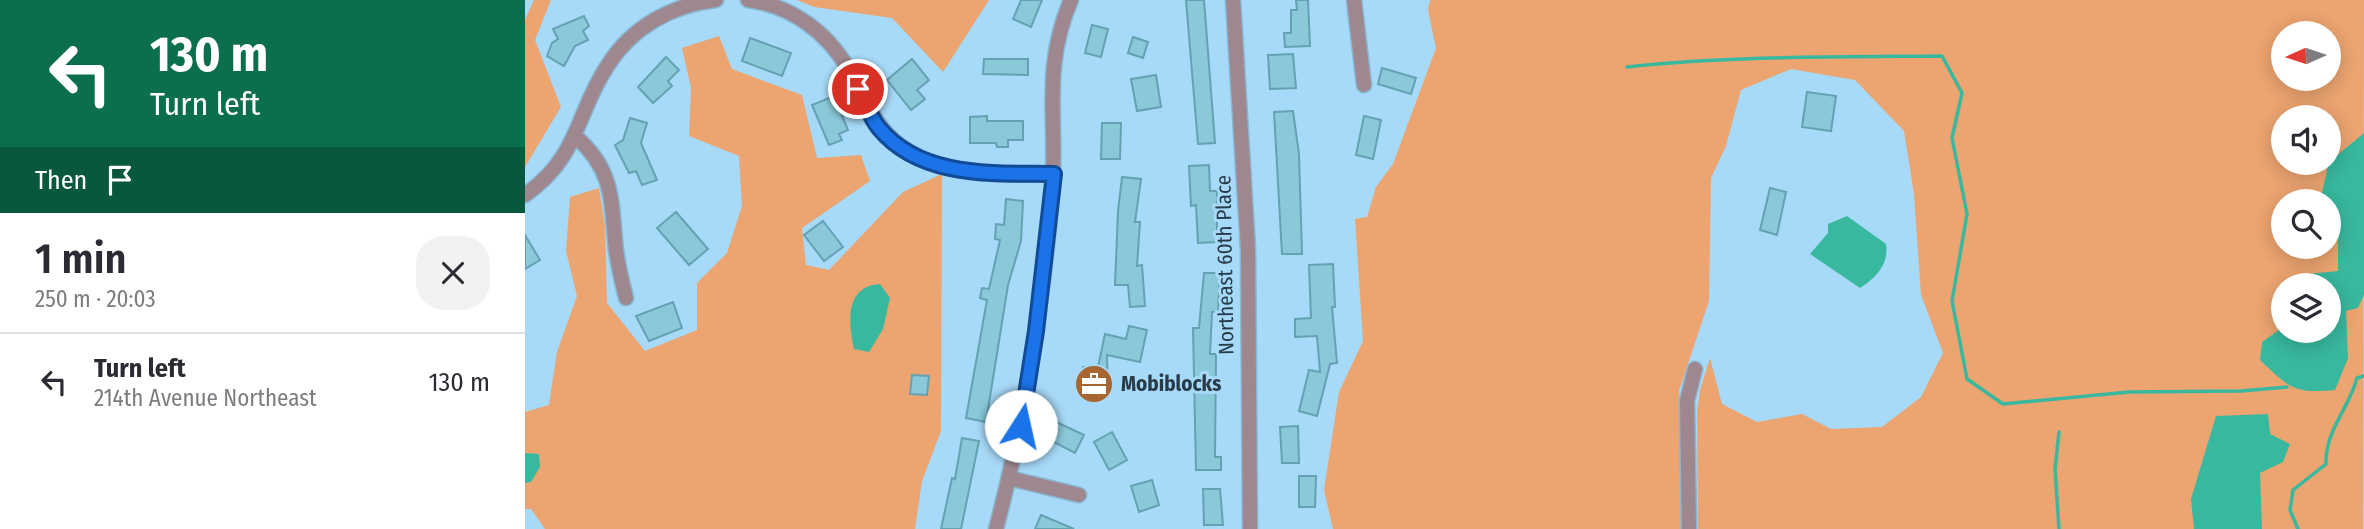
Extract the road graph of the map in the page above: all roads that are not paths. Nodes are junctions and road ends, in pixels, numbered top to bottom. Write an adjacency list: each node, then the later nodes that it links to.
1 (716, 0): 7 (street)
2 (748, 0): 8 (street)
3 (1071, 0): 8 (street)
4 (1233, 0): 15 (street, Northeast 60th Place)
5 (1355, 0): 6 (street)
6 (1364, 85)
7 (576, 137): 9 (street); 10 (street)
8 (1054, 174): 12 (street)
9 (525, 195)
10 (625, 298)
11 (1695, 369): 16 (street)
12 (1009, 478): 13 (street); 14 (street)
13 (1079, 495)
14 (996, 529)
15 (1249, 529)
16 (1689, 529)

